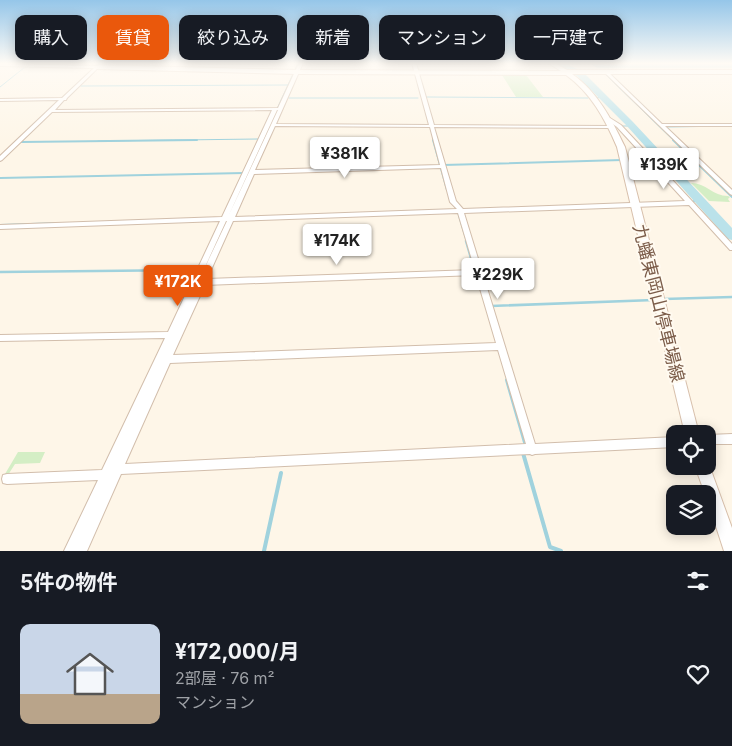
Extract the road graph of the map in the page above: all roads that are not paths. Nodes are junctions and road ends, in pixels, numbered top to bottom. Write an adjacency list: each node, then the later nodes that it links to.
1 (74, 89): 6 (street)
2 (287, 89): 8 (street)
3 (419, 89): 14 (street)
4 (585, 89): 10 (main road, 九蟠東岡山停車場線)
5 (623, 89): 12 (street)
6 (63, 99): 7 (street); 9 (street)
7 (0, 100)
8 (277, 109): 9 (street); 11 (street); 22 (street)
9 (53, 111): 15 (street)
10 (610, 123): 14 (street); 19 (street); 20 (main road, 九蟠東岡山停車場線)
11 (273, 125): 14 (street); 17 (street)
12 (661, 125): 13 (street); 18 (street)
13 (732, 125)
14 (430, 126): 16 (street)
15 (0, 159)
16 (442, 166): 17 (street); 21 (street)
17 (252, 172): 22 (street)
18 (732, 193)
19 (690, 203): 20 (street); 24 (street)
20 (636, 204): 21 (street); 31 (main road, 九蟠東岡山停車場線)
21 (459, 212): 22 (street); 25 (street)
22 (225, 219): 23 (street); 26 (street); 27 (street)
23 (0, 226)
24 (732, 248)
25 (476, 272): 26 (street); 29 (street)
26 (201, 282): 27 (street)
27 (174, 335): 28 (street); 30 (street); 36 (street)
28 (0, 338)
29 (498, 346): 30 (street); 35 (street)
30 (168, 359): 36 (street)
31 (690, 425)
32 (732, 439): 33 (street)
33 (716, 440)
34 (666, 442): 35 (street)
35 (531, 447): 36 (street)
36 (112, 474): 38 (street); 40 (street); 41 (street)
37 (705, 475): 39 (main road)
38 (7, 479)
39 (732, 550)
40 (70, 551)
41 (81, 551)

